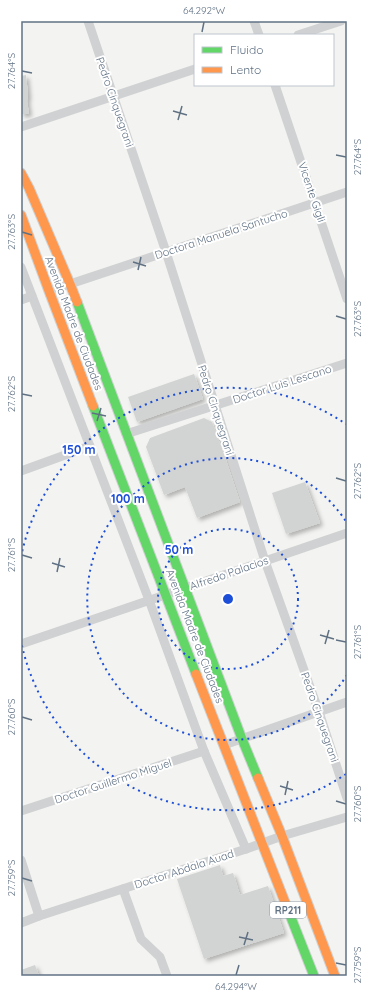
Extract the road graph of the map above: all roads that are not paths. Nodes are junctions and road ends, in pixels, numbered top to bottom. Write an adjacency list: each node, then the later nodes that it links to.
1 (88, 21): 8 (street, Pedro Cinquegrani)
2 (254, 21): 4 (street)
3 (341, 21): 5 (street)
4 (259, 34)
5 (301, 34)
6 (194, 69): 8 (street)
7 (275, 86): 12 (street, Vicente Gigli)
8 (113, 97): 9 (street); 14 (street, Pedro Cinquegrani)
9 (21, 127)
10 (21, 173): 16 (street)
11 (347, 192): 12 (street, Doctora Manuela Santucho)
12 (315, 203): 14 (street, Doctora Manuela Santucho); 20 (street, Vicente Gigli)
13 (21, 215): 17 (street, Avenida Madre de Ciudades / RP211)
14 (166, 252): 16 (street, Doctora Manuela Santucho); 22 (street, Pedro Cinquegrani)
15 (21, 267): 18 (street)
16 (70, 284): 17 (street, Doctora Manuela Santucho); 23 (street)
17 (49, 291): 29 (street, Avenida Madre de Ciudades / RP211)
18 (32, 296): 19 (street); 24 (street)
19 (21, 300)
20 (347, 300)
21 (347, 363): 22 (street, Doctor Luis Lescano)
22 (215, 406): 23 (street, Doctor Luis Lescano); 27 (street, Pedro Cinquegrani)
23 (126, 434): 28 (street)
24 (90, 446): 25 (street); 30 (street)
25 (21, 471)
26 (347, 533): 27 (street, Alfredo Palacios)
27 (265, 561): 28 (street, Alfredo Palacios); 33 (street, Pedro Cinquegrani)
28 (184, 588): 29 (street, Alfredo Palacios); 34 (street)
29 (166, 594): 30 (street, Alfredo Palacios); 35 (street, Avenida Madre de Ciudades / RP211)
30 (149, 600): 31 (street, Alfredo Palacios); 36 (street)
31 (21, 644)
32 (347, 702): 33 (street)
33 (319, 712): 34 (street); 37 (street, Pedro Cinquegrani)
34 (242, 739): 35 (street); 40 (street)
35 (224, 746): 41 (street, Avenida Madre de Ciudades / RP211)
36 (204, 751): 38 (street, Doctor Guillermo Miguel); 42 (street)
37 (347, 798)
38 (21, 811)
39 (347, 817): 40 (street, Doctor Abdala Auad)
40 (282, 836): 41 (street, Doctor Abdala Auad); 49 (street)
41 (262, 844): 42 (street, Doctor Abdala Auad); 48 (street, Avenida Madre de Ciudades / RP211)
42 (246, 849): 44 (street, Doctor Abdala Auad)
43 (21, 860): 45 (street)
44 (124, 889): 45 (street, Doctor Abdala Auad); 47 (street)
45 (39, 916): 46 (street, Doctor Abdala Auad)
46 (21, 923)
47 (167, 976)
48 (314, 976)
49 (335, 976)

